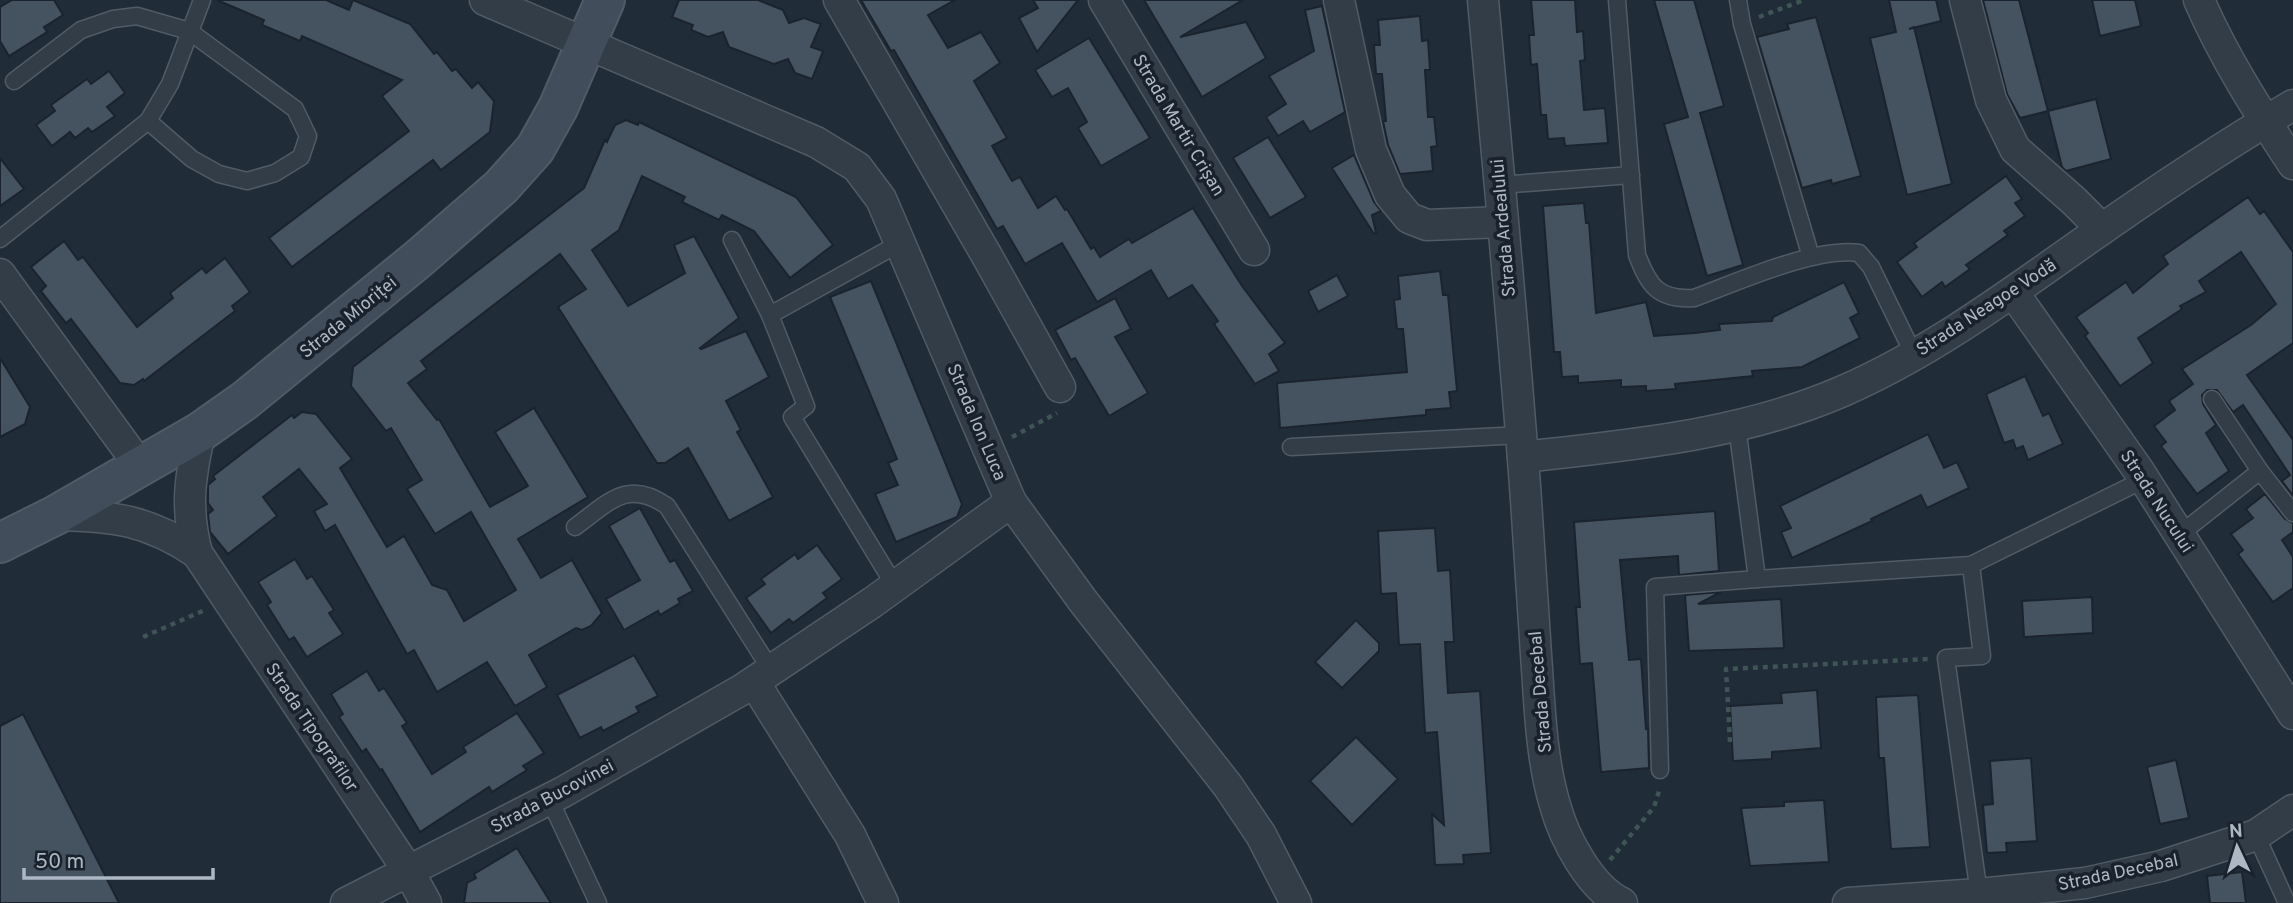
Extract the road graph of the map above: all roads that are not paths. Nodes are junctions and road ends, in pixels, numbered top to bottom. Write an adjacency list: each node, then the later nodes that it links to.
1 (202, 0): 12 (lane)
2 (485, 0): 13 (street, Strada Ion Luca)
3 (605, 0): 13 (main road, Strada Mioriței)
4 (839, 0): 32 (street)
5 (1104, 0): 26 (street, Strada Martir Crișan)
6 (1339, 0): 21 (street)
7 (1483, 0): 20 (street, Strada Ardealului)
8 (1617, 0): 19 (lane)
9 (1738, 0): 27 (lane)
10 (1965, 0): 22 (street)
11 (2199, 0): 17 (street)
12 (189, 31): 14 (lane); 16 (lane); 16 (lane)
13 (586, 44): 25 (street, Strada Ion Luca); 35 (main road, Strada Mioriței)
14 (14, 81)
15 (2293, 104): 17 (street, Strada Neagoe Vodă)
16 (148, 121): 23 (lane)
17 (2265, 121): 18 (street); 22 (street, Strada Neagoe Vodă)
18 (2293, 164)
19 (1631, 175): 20 (lane); 27 (lane)
20 (1499, 185): 21 (street, Strada Ardealului)
21 (1502, 222): 36 (street, Strada Ardealului)
22 (2102, 229): 29 (street, Strada Neagoe Vodă)
23 (0, 239)
24 (732, 240): 30 (lane)
25 (900, 243): 30 (lane); 41 (street, Strada Ion Luca)
26 (1254, 250)
27 (1811, 257): 31 (lane)
28 (0, 274): 38 (street)
29 (2013, 292): 31 (street, Strada Neagoe Vodă); 40 (street, Strada Nucului)
30 (770, 315): 50 (lane)
31 (1914, 355): 34 (street, Strada Neagoe Vodă)
32 (1060, 387)
33 (2212, 399): 39 (lane)
34 (1737, 426): 36 (street, Strada Neagoe Vodă); 49 (lane)
35 (200, 432): 38 (main road, Strada Mioriței); 47 (street, Strada Tipografilor)
36 (1522, 446): 37 (lane); 64 (street, Strada Decebal)
37 (1291, 447)
38 (141, 466): 43 (main road, Strada Mioriței)
39 (2260, 471): 42 (lane); 45 (lane)
40 (2145, 479): 45 (street, Strada Nucului); 48 (lane)
41 (1011, 502): 50 (street, Strada Bucovinei); 63 (street, Strada Ion Luca)
42 (2293, 513)
43 (56, 515): 46 (main road, Strada Mioriței); 47 (street, Strada Tipografilor)
44 (575, 527): 51 (lane)
45 (2179, 535): 52 (street, Strada Nucului)
46 (0, 543)
47 (197, 553): 57 (street, Strada Tipografilor)
48 (1971, 565): 49 (lane); 58 (lane)
49 (1757, 579): 53 (lane)
50 (895, 586): 51 (street, Strada Bucovinei)
51 (762, 676): 54 (street, Strada Bucovinei); 62 (street)
52 (2293, 714)
53 (1660, 770)
54 (549, 798): 57 (street, Strada Bucovinei); 61 (lane)
55 (2293, 810): 56 (street, Strada Decebal)
56 (2256, 835): 58 (street, Strada Decebal); 66 (lane)
57 (408, 872): 59 (street, Strada Bucovinei); 60 (street, Strada Tipografilor)
58 (1979, 894): 65 (street, Strada Decebal)
59 (346, 903)
60 (426, 903)
61 (598, 903)
62 (883, 903)
63 (1296, 903)
64 (1622, 903)
65 (1848, 903)
66 (2287, 903)

